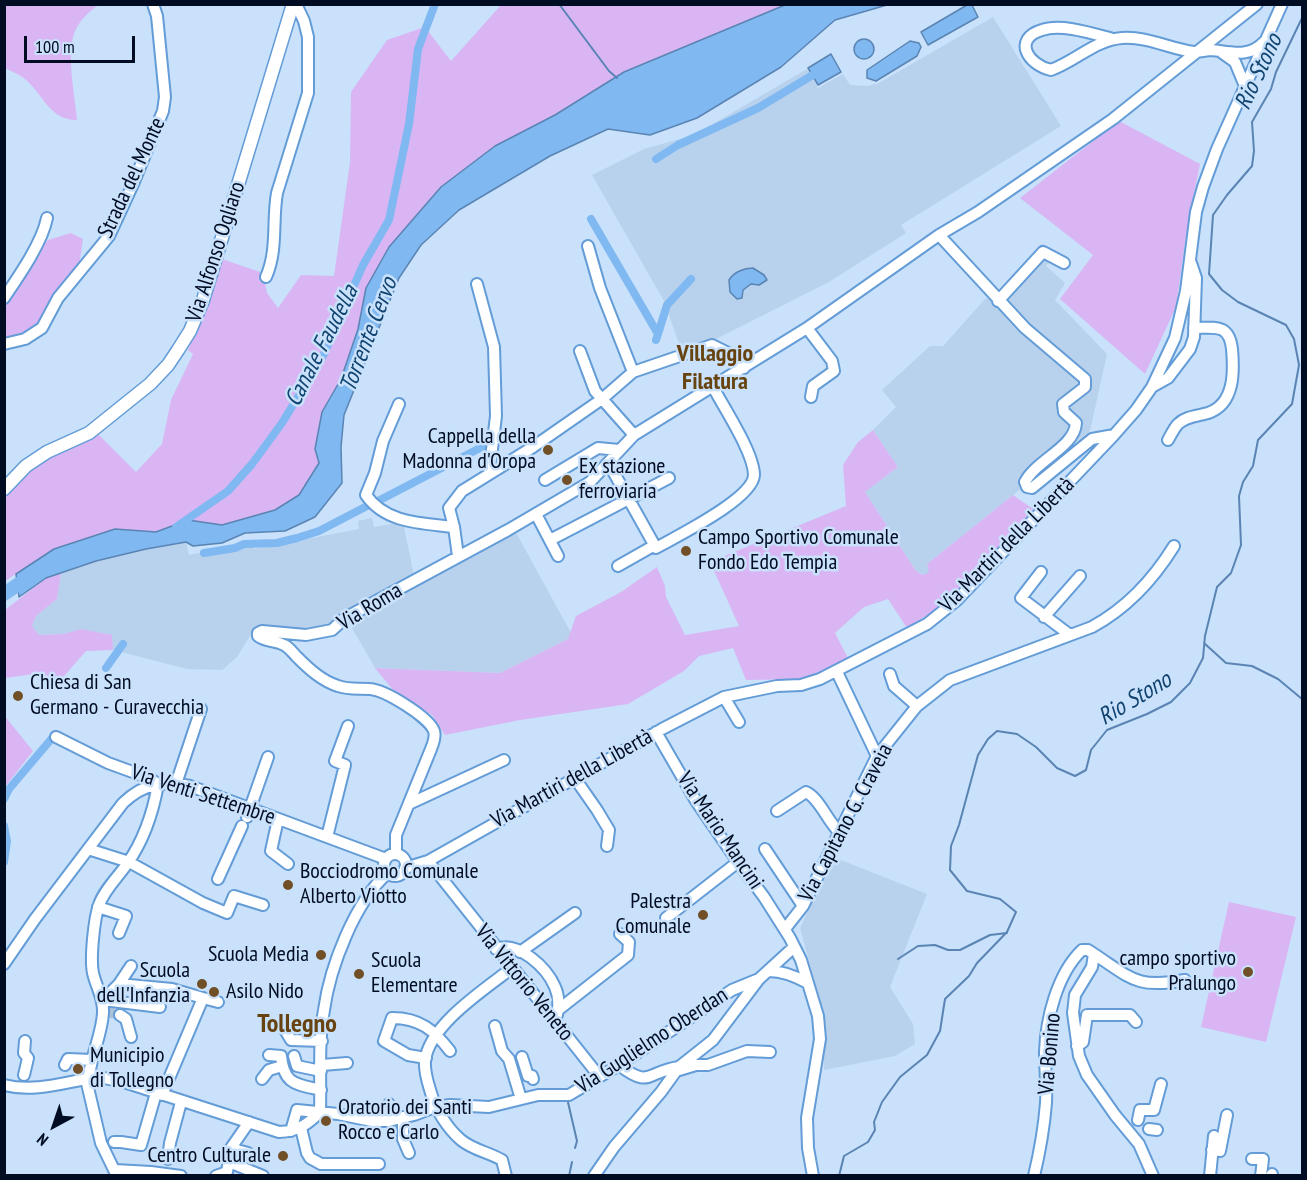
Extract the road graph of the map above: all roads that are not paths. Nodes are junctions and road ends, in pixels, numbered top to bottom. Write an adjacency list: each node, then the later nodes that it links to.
1 (153, 4): 22 (street, Strada del Monte)
2 (294, 4): 16 (street); 39 (main road, Via Alfonso Ogliaro)
3 (1257, 4): 7 (street, Via Roma)
4 (1282, 4): 6 (street, Via Martiri della Libertà)
5 (1113, 39): 5 (street); 7 (street)
6 (1266, 40): 8 (street); 9 (street, Via Martiri della Libertà)
7 (1195, 52): 8 (street); 12 (street, Via Roma)
8 (1238, 58): 9 (street); 10 (street)
9 (1254, 66): 10 (street, Via Martiri della Libertà)
10 (1245, 86): 14 (street, Via Martiri della Libertà)
11 (48, 218): 18 (street)
12 (939, 235): 19 (street); 20 (street, Via Roma)
13 (588, 246): 25 (street)
14 (1190, 260): 21 (street); 27 (street, Via Martiri della Libertà)
15 (1064, 263): 19 (street)
16 (266, 277)
17 (477, 284): 36 (street)
18 (4, 298)
19 (998, 301): 32 (street)
20 (807, 327): 24 (street, Via Roma); 28 (street)
21 (1194, 328): 27 (street); 33 (street)
22 (4, 344)
23 (580, 351): 29 (street)
24 (744, 368): 25 (street); 26 (street, Via Roma)
25 (633, 372): 29 (street)
26 (712, 387): 31 (street, Via Roma); 44 (street)
27 (1152, 387): 32 (street, Via Martiri della Libertà)
28 (811, 397)
29 (602, 399): 31 (street); 36 (street)
30 (399, 404): 42 (street)
31 (634, 435): 34 (street, Via Roma)
32 (1114, 435): 53 (street, Via Martiri della Libertà)
33 (1168, 440)
34 (619, 450): 35 (street, Via Roma); 38 (street)
35 (609, 464): 40 (street); 41 (street, Via Roma)
36 (489, 474): 42 (street)
37 (669, 478): 40 (street)
38 (545, 480)
39 (4, 489)
40 (629, 500): 43 (street); 44 (street)
41 (536, 514): 43 (street); 46 (street, Via Roma)
42 (454, 527): 46 (street)
43 (550, 540): 47 (street)
44 (655, 545): 48 (street)
45 (1174, 546): 52 (street, Via Capitano G. Craveia)
46 (458, 556): 68 (street, Via Roma)
47 (558, 556)
48 (618, 566)
49 (1041, 572): 51 (street)
50 (1080, 576): 51 (street)
51 (1044, 617): 52 (street)
52 (1070, 635): 56 (street, Via Capitano G. Craveia)
53 (837, 672): 55 (street, Via Martiri della Libertà); 62 (street)
54 (890, 674): 56 (street)
55 (724, 697): 58 (street); 60 (street, Via Martiri della Libertà)
56 (917, 706): 62 (street, Via Capitano G. Craveia)
57 (201, 710): 67 (street)
58 (739, 722)
59 (348, 726): 73 (street)
60 (656, 732): 65 (street, Via Martiri della Libertà); 80 (street, Via Mario Mancini)
61 (56, 737): 66 (street, Via Venti Settembre)
62 (877, 756): 72 (street, Via Capitano G. Craveia)
63 (268, 757): 70 (street)
64 (504, 760): 68 (street)
65 (574, 777): 74 (street); 78 (street, Via Martiri della Libertà)
66 (158, 784): 67 (street, Via Venti Settembre); 75 (street); 79 (street)
67 (176, 784): 70 (street, Via Venti Settembre)
68 (409, 804): 77 (street, Via Roma)
69 (777, 811): 72 (street)
70 (246, 817): 71 (street, Via Venti Settembre); 84 (street)
71 (278, 819): 73 (street, Via Venti Settembre); 81 (street)
72 (840, 832): 86 (street, Via Capitano G. Craveia)
73 (327, 837): 77 (street, Via Venti Settembre)
74 (607, 846)
75 (88, 849): 79 (street); 97 (street)
76 (765, 849): 86 (street)
77 (391, 857): 82 (street); 83 (street)
78 (428, 861): 82 (street, Via Martiri della Libertà); 94 (street, Via Vittorio Veneto)
79 (129, 862): 85 (street); 87 (street)
80 (738, 862): 89 (street); 90 (street, Via Mario Mancini)
81 (288, 864)
82 (405, 868): 83 (street)
83 (388, 873): 117 (street)
84 (218, 879)
85 (263, 905)
86 (803, 906): 90 (street, Via Capitano G. Craveia)
87 (98, 907): 91 (street); 108 (street)
88 (575, 913): 95 (street)
89 (666, 918)
90 (785, 929): 93 (street)
91 (119, 933)
92 (620, 934): 110 (street)
93 (795, 947): 100 (street, Via Guglielmo Oberdan); 103 (street)
94 (496, 949): 95 (street); 99 (street, Via Vittorio Veneto)
95 (520, 952): 110 (street)
96 (1094, 954): 102 (street); 118 (street, Via Bonino); 168 (street, Via Bonino)
97 (4, 964)
98 (131, 966): 104 (street)
99 (512, 968): 110 (street, Via Vittorio Veneto); 114 (street)
100 (769, 971): 101 (street, Via Guglielmo Oberdan); 103 (street)
101 (759, 979): 129 (street, Via Guglielmo Oberdan); 133 (street)
102 (1185, 980)
103 (808, 983): 167 (street)
104 (119, 984): 105 (street); 108 (street)
105 (203, 999): 106 (street); 142 (street)
106 (218, 1002)
107 (160, 1007): 108 (street)
108 (104, 1008): 125 (street)
109 (120, 1015): 115 (street)
110 (557, 1016): 134 (street, Via Vittorio Veneto)
111 (1136, 1022): 118 (street)
112 (495, 1026): 143 (street)
113 (285, 1030): 117 (street)
114 (437, 1033): 119 (street); 124 (street); 124 (street)
115 (131, 1037)
116 (25, 1041): 137 (street)
117 (322, 1041): 132 (street)
118 (1077, 1046): 150 (street, Via Bonino)
119 (450, 1051)
120 (770, 1052): 130 (street)
121 (269, 1055): 131 (street)
122 (294, 1056): 132 (street)
123 (522, 1057): 140 (street)
124 (426, 1058): 145 (street)
125 (92, 1060): 128 (street); 135 (street)
126 (739, 1061): 130 (street)
127 (347, 1063): 132 (street)
128 (65, 1065)
129 (619, 1065): 133 (street); 134 (street, Via Guglielmo Oberdan)
130 (708, 1065): 133 (street)
131 (282, 1066): 136 (street); 141 (street)
132 (321, 1068): 141 (street)
133 (677, 1069): 166 (street)
134 (599, 1076): 140 (street, Via Guglielmo Oberdan)
135 (88, 1077): 137 (street); 142 (street); 160 (street)
136 (262, 1079)
137 (24, 1083): 139 (street)
138 (1161, 1084): 150 (street)
139 (4, 1085)
140 (536, 1088): 143 (street, Via Guglielmo Oberdan)
141 (321, 1090): 146 (street)
142 (159, 1094): 144 (street); 153 (street)
143 (521, 1099): 145 (street, Via Guglielmo Oberdan)
144 (181, 1102): 149 (street); 157 (street)
145 (435, 1107): 148 (street, Via Guglielmo Oberdan); 165 (street)
146 (320, 1112): 148 (street, Via Guglielmo Oberdan); 151 (street); 151 (street, Via Guglielmo Oberdan)
147 (1227, 1115): 154 (street)
148 (404, 1117): 155 (street)
149 (249, 1122): 151 (street); 158 (street)
150 (1143, 1129): 169 (street, Via Bonino)
151 (296, 1130): 159 (street)
152 (1214, 1136): 154 (street)
153 (114, 1143)
154 (1212, 1150): 170 (street)
155 (409, 1153)
156 (1252, 1159): 161 (street)
157 (168, 1160)
158 (229, 1162): 163 (street); 164 (street)
159 (379, 1164)
160 (116, 1173): 162 (street)
161 (1268, 1175)
162 (181, 1176)
163 (216, 1176)
164 (263, 1176)
165 (506, 1176)
166 (594, 1176)
167 (813, 1176)
168 (1034, 1176)
169 (1153, 1176)
170 (1210, 1176)

